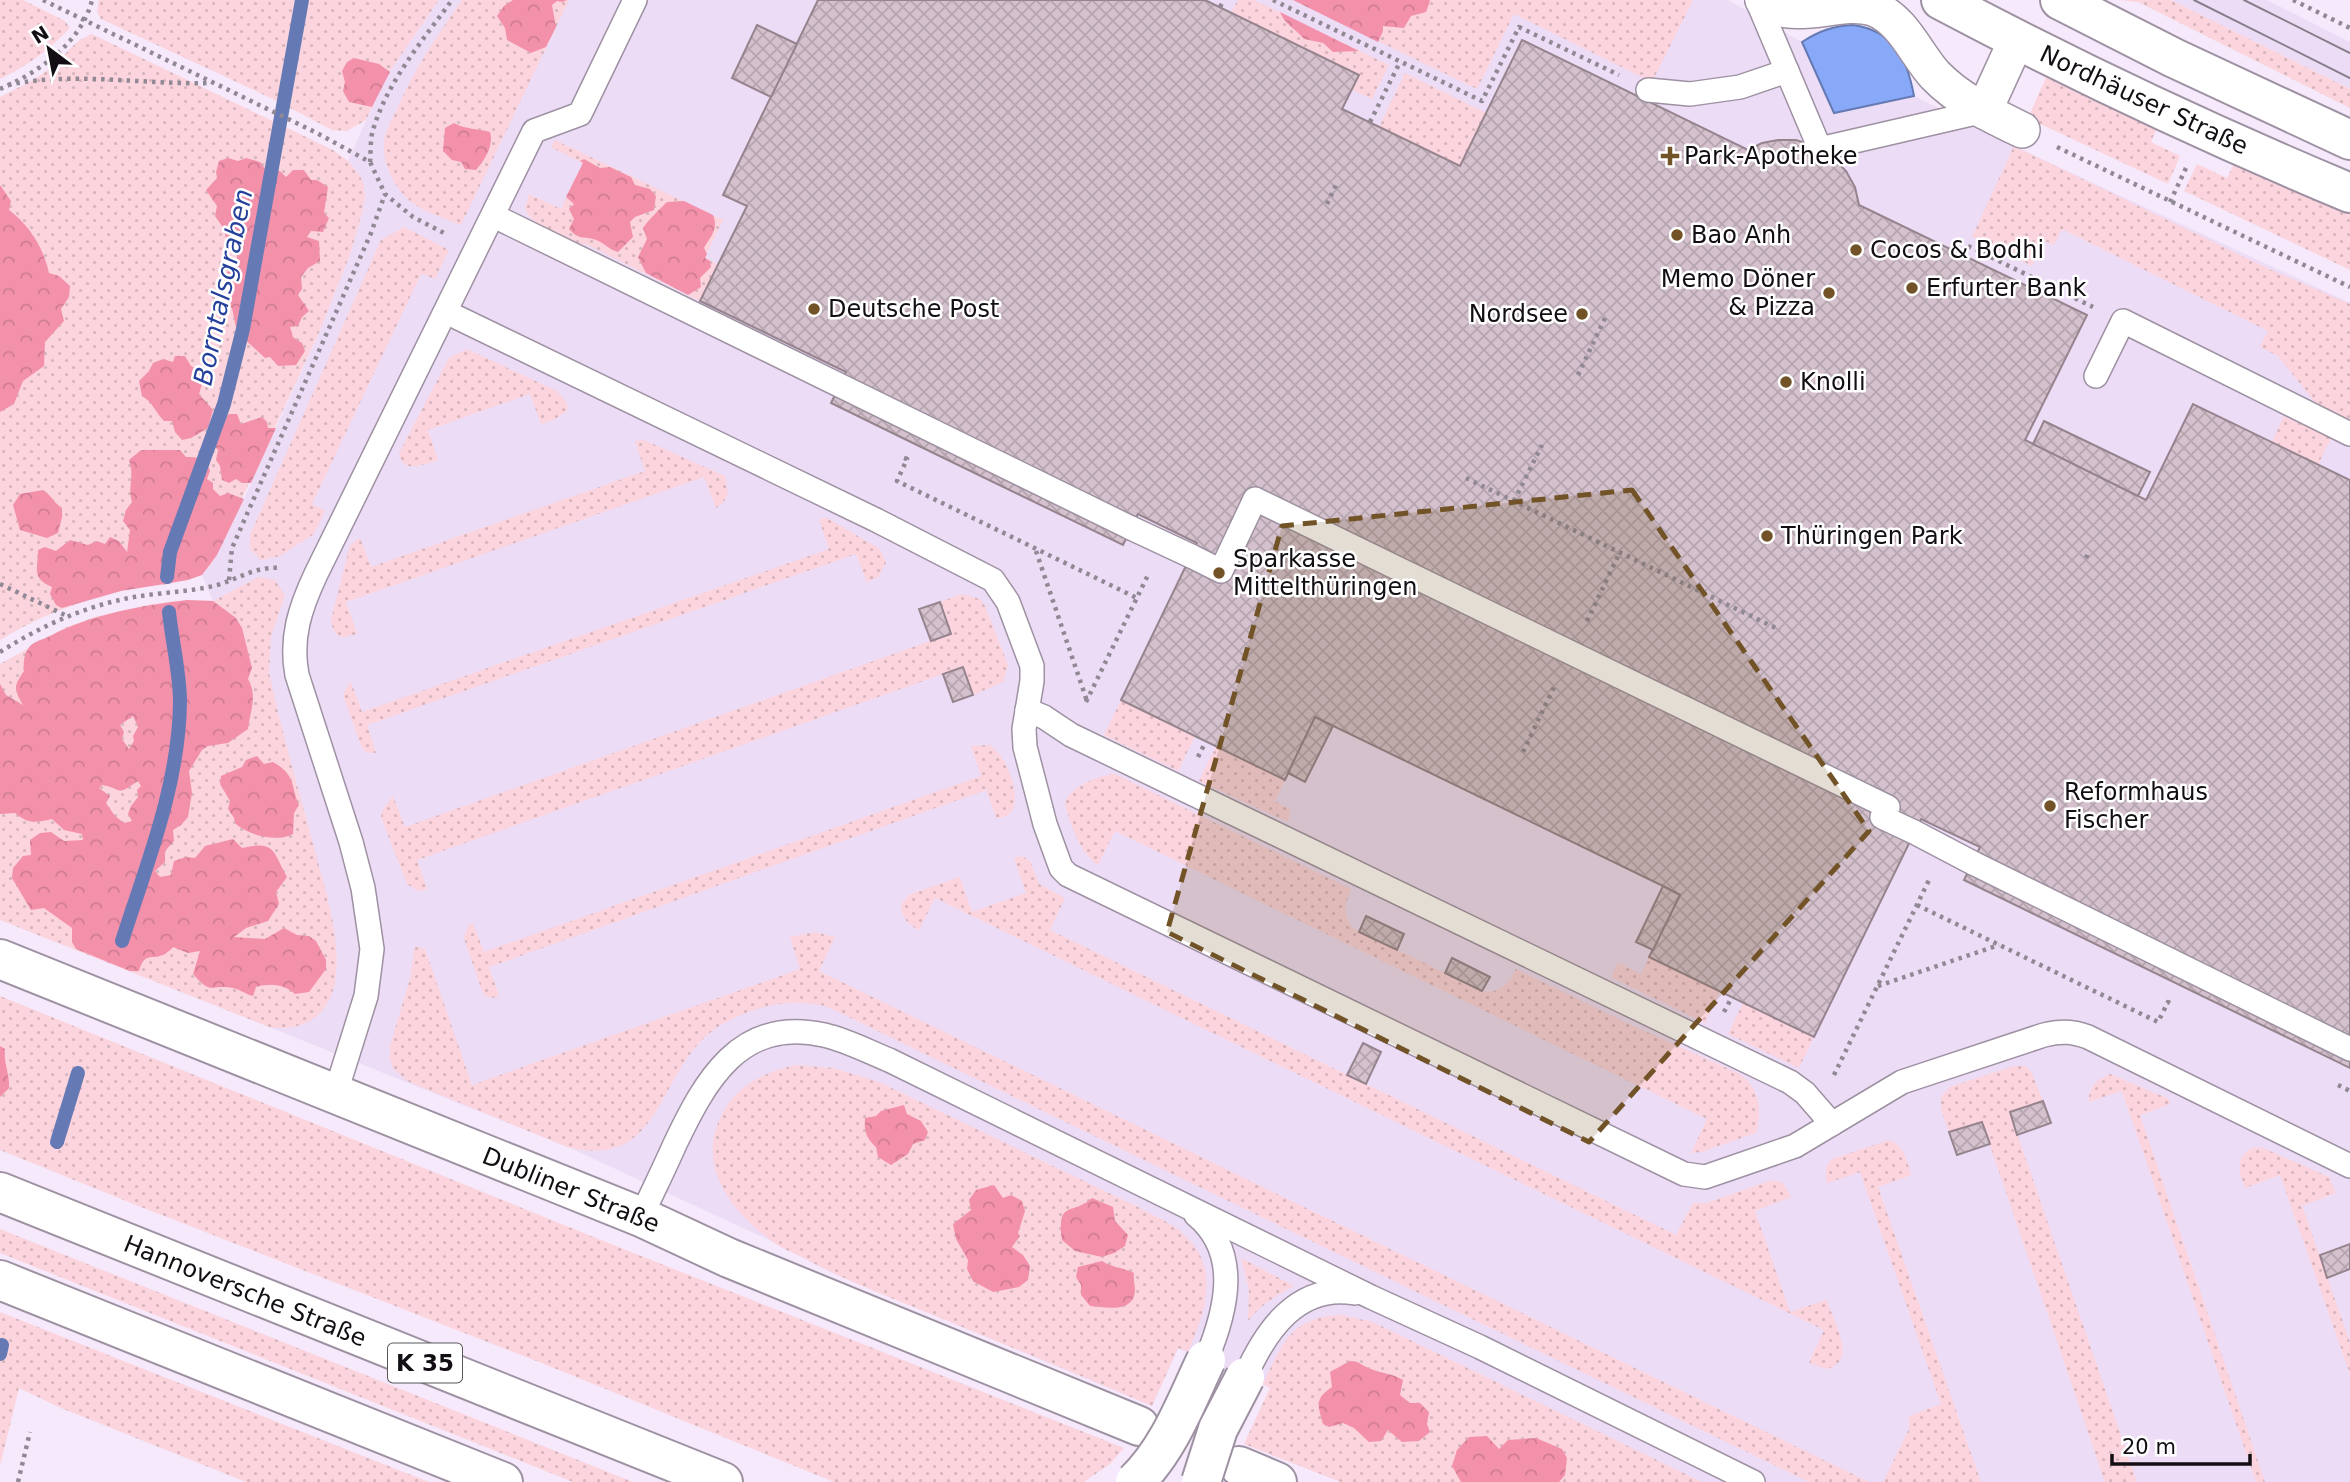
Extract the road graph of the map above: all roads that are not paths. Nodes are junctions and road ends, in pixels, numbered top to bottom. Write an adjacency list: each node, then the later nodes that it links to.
1 (635, 0): 12 (lane)
2 (1760, 0): 6 (lane); 8 (street)
3 (1941, 0): 11 (main road, Nordhäuser Straße)
4 (2060, 0): 10 (main road, Nordhäuser Straße)
5 (2011, 52): 8 (street)
6 (1787, 71): 7 (lane); 8 (lane)
7 (1648, 90)
8 (1984, 111): 9 (street)
9 (2022, 130)
10 (2350, 139)
11 (2350, 193)
12 (494, 216): 13 (lane); 18 (lane, bridge)
13 (446, 312): 16 (lane); 19 (lane)
14 (2096, 376): 15 (lane)
15 (2350, 434)
16 (1027, 710): 20 (lane); 20 (lane)
17 (0, 959): 19 (main road, Dubliner Straße)
18 (2350, 1049)
19 (335, 1095): 24 (main road, Dubliner Straße)
20 (1825, 1116): 21 (lane)
21 (2350, 1166)
22 (0, 1192): 32 (main road, Hannoversche Straße / K 35)
23 (1185, 1206): 24 (lane); 26 (lane); 27 (lane)
24 (641, 1217): 29 (main road, Dubliner Straße)
25 (0, 1280): 31 (main road)
26 (1371, 1297): 28 (lane); 36 (lane)
27 (1206, 1360): 33 (main road, bridge)
28 (1245, 1377): 34 (main road, bridge)
29 (1139, 1426)
30 (1239, 1466): 35 (main road)
31 (503, 1482)
32 (723, 1482)
33 (1135, 1482)
34 (1200, 1482)
35 (1278, 1482)
36 (1753, 1482)

